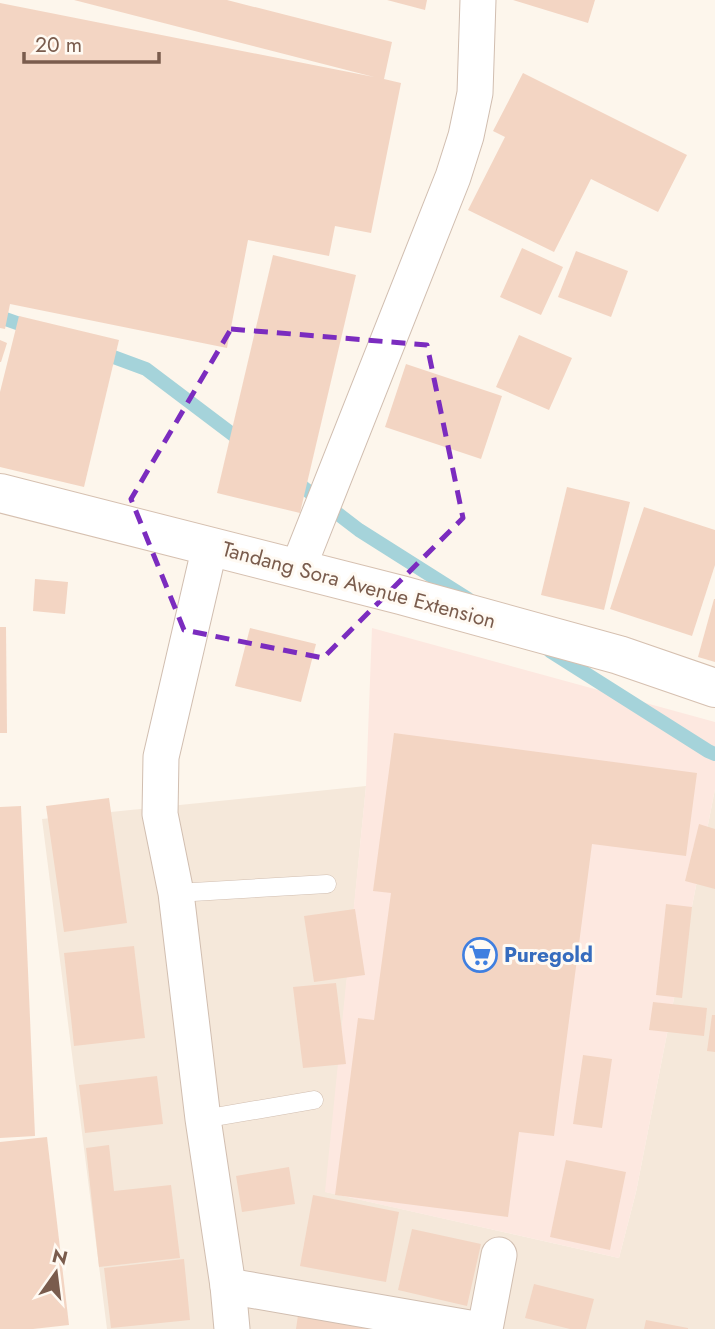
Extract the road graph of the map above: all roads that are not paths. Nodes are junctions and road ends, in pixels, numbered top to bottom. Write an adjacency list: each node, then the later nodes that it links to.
1 (478, 0): 4 (street)
2 (0, 493): 3 (main road, Tandang Sora Avenue Extension)
3 (210, 546): 4 (main road, Tandang Sora Avenue Extension); 7 (street)
4 (298, 568): 5 (main road, Tandang Sora Avenue Extension)
5 (715, 688)
6 (327, 884): 7 (lane)
7 (176, 893): 9 (street)
8 (314, 1100): 9 (lane)
9 (202, 1119): 11 (street)
10 (499, 1255): 14 (street)
11 (228, 1286): 12 (street); 13 (street)
12 (232, 1329)
13 (475, 1329)
14 (485, 1329)

